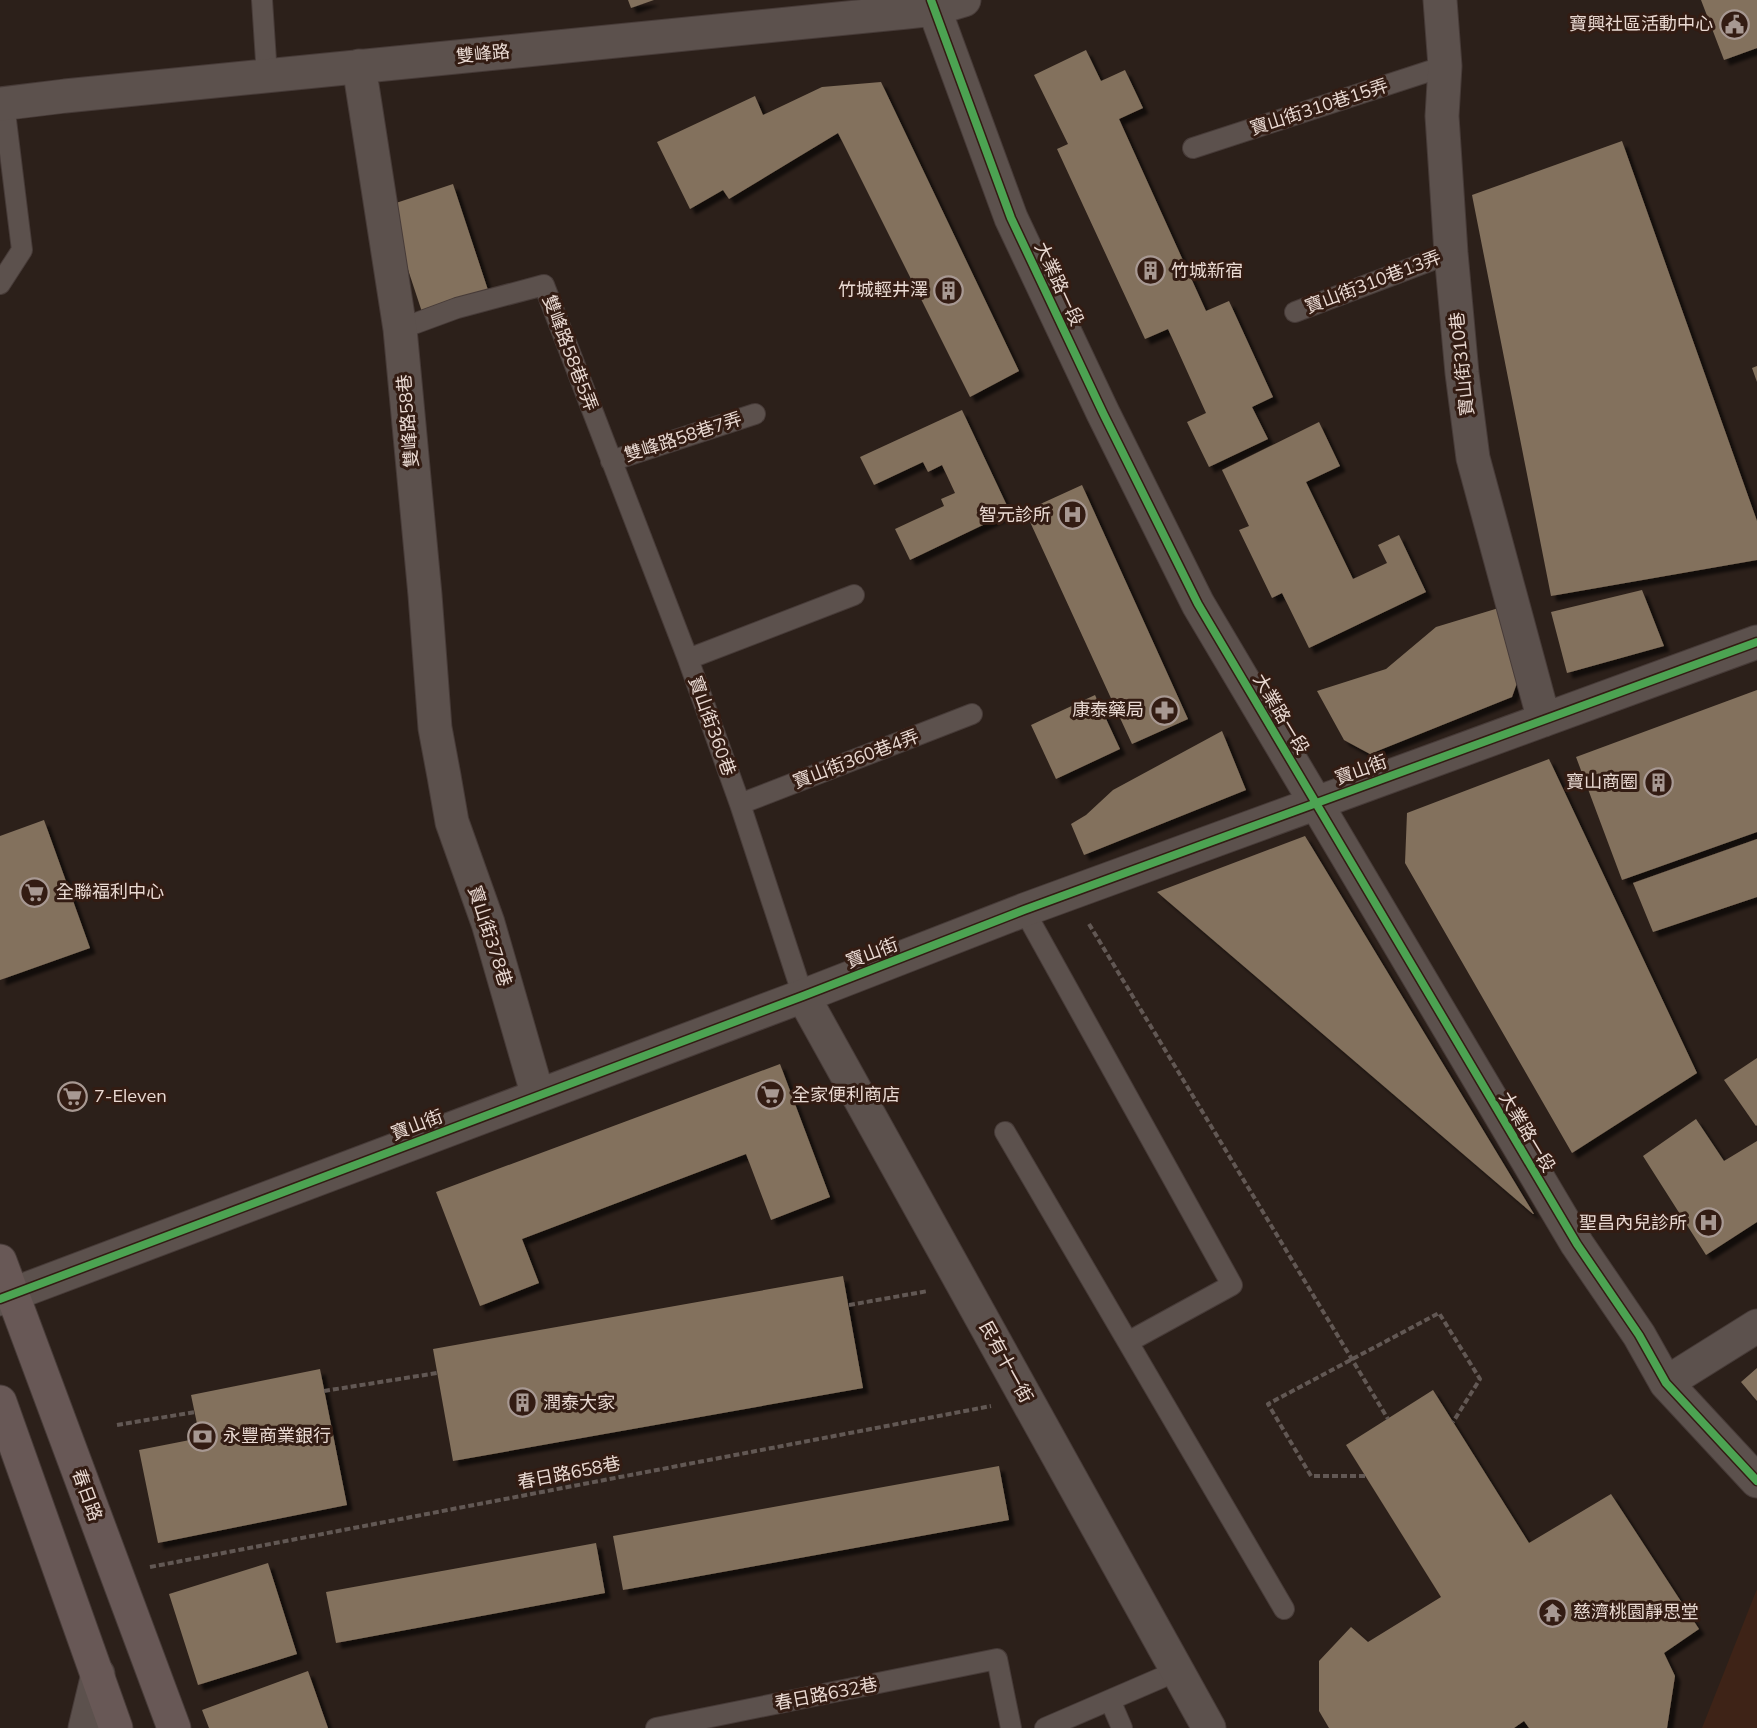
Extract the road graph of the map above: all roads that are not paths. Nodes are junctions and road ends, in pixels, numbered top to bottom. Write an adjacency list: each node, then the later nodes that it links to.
1 (262, 0): 6 (lane)
2 (1440, 0): 5 (street, 寶山街310巷)
3 (943, 3): 4 (street, 雙峰路); 21 (street, 大業路一段)
4 (359, 66): 6 (street, 雙峰路); 12 (street, 雙峰路58巷)
5 (1445, 66): 8 (lane, 寶山街310巷15弄); 9 (street, 寶山街310巷)
6 (267, 76): 7 (street, 雙峰路)
7 (2, 104): 10 (lane)
8 (1193, 148)
9 (1451, 253): 11 (lane, 寶山街310巷13弄); 19 (street, 寶山街310巷)
10 (0, 284)
11 (1295, 312)
12 (400, 329): 14 (lane, 雙峰路58巷5弄); 20 (street, 雙峰路58巷)
13 (755, 414): 14 (lane, 雙峰路58巷7弄)
14 (611, 460): 17 (lane, 寶山街360巷)
15 (854, 595): 17 (lane)
16 (1757, 642): 19 (street, 寶山街)
17 (688, 658): 22 (lane, 寶山街360巷)
18 (972, 714): 22 (lane, 寶山街360巷4弄)
19 (1544, 720): 21 (street, 寶山街)
20 (444, 776): 25 (street, 寶山街378巷)
21 (1316, 802): 23 (street, 寶山街); 31 (street, 大業路一段)
22 (740, 804): 24 (lane, 寶山街360巷)
23 (1024, 910): 24 (street, 寶山街); 30 (lane)
24 (803, 996): 25 (street, 寶山街); 35 (street, 民有十一街)
25 (538, 1096): 28 (street, 寶山街)
26 (1005, 1132): 30 (lane)
27 (0, 1262): 28 (main road, 春日路)
28 (7, 1297): 40 (main road, 春日路)
29 (1757, 1326): 31 (street)
30 (1128, 1342): 34 (lane)
31 (1666, 1383): 33 (street, 大業路一段)
32 (0, 1402): 36 (main road)
33 (1757, 1480)
34 (1284, 1610)
35 (1177, 1671): 37 (lane); 45 (street, 民有十一街)
36 (98, 1674): 38 (street); 39 (main road)
37 (1110, 1700): 43 (lane); 44 (lane)
38 (85, 1728)
39 (116, 1728)
40 (174, 1728)
41 (656, 1728): 42 (lane, 春日路632巷)
42 (1011, 1728)
43 (1045, 1728)
44 (1122, 1728)
45 (1209, 1728)

